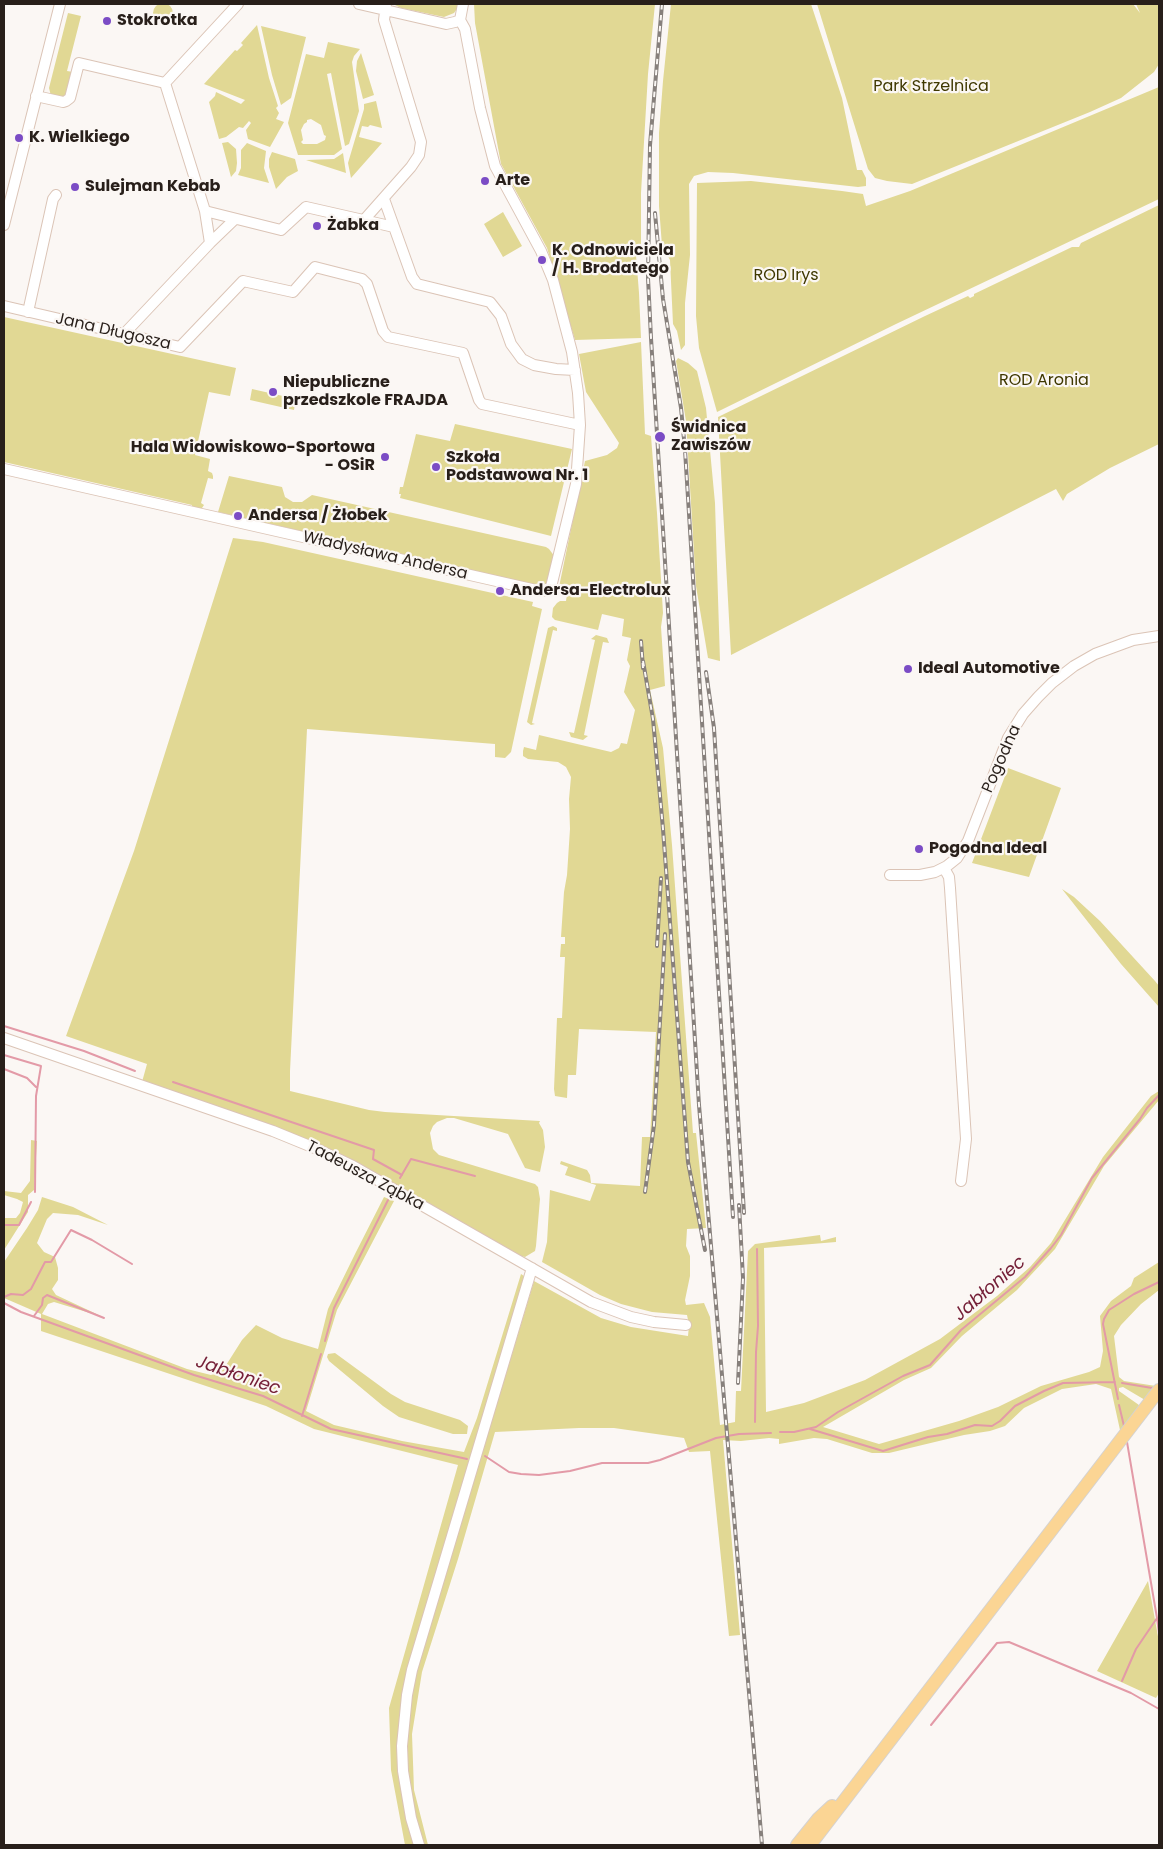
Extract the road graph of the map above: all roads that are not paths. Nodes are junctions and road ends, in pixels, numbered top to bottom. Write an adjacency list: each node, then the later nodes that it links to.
1 (60, 4): 8 (street)
2 (238, 4): 7 (street)
3 (359, 4): 5 (street)
4 (463, 4): 6 (street)
5 (385, 7): 6 (street); 10 (street)
6 (460, 20): 20 (street)
7 (165, 84): 8 (street); 11 (street)
8 (36, 96): 14 (street)
9 (56, 195): 18 (street)
10 (384, 198): 13 (street); 15 (street)
11 (206, 211): 12 (street); 16 (street)
12 (235, 219): 13 (street); 16 (street)
13 (364, 220): 15 (street)
14 (4, 225)
15 (394, 227): 20 (street)
16 (210, 243): 19 (street)
17 (4, 306): 18 (street, Jana Długosza)
18 (28, 312): 19 (street, Jana Długosza)
19 (124, 334): 21 (street, Jana Długosza)
20 (574, 370): 21 (street)
21 (580, 425): 22 (street, Władysława Andersa)
22 (4, 469)
23 (1159, 636): 24 (street, Pogodna)
24 (944, 868): 25 (street, Pogodna); 27 (street)
25 (890, 875)
26 (4, 1038): 28 (street, Tadeusza Ząbka)
27 (961, 1181)
28 (532, 1268): 29 (street, Tadeusza Ząbka); 32 (street)
29 (686, 1325)
30 (1159, 1390): 31 (main road)
31 (863, 1776): 33 (main road); 34 (main road)
32 (419, 1845)
33 (796, 1845)
34 (810, 1845)

